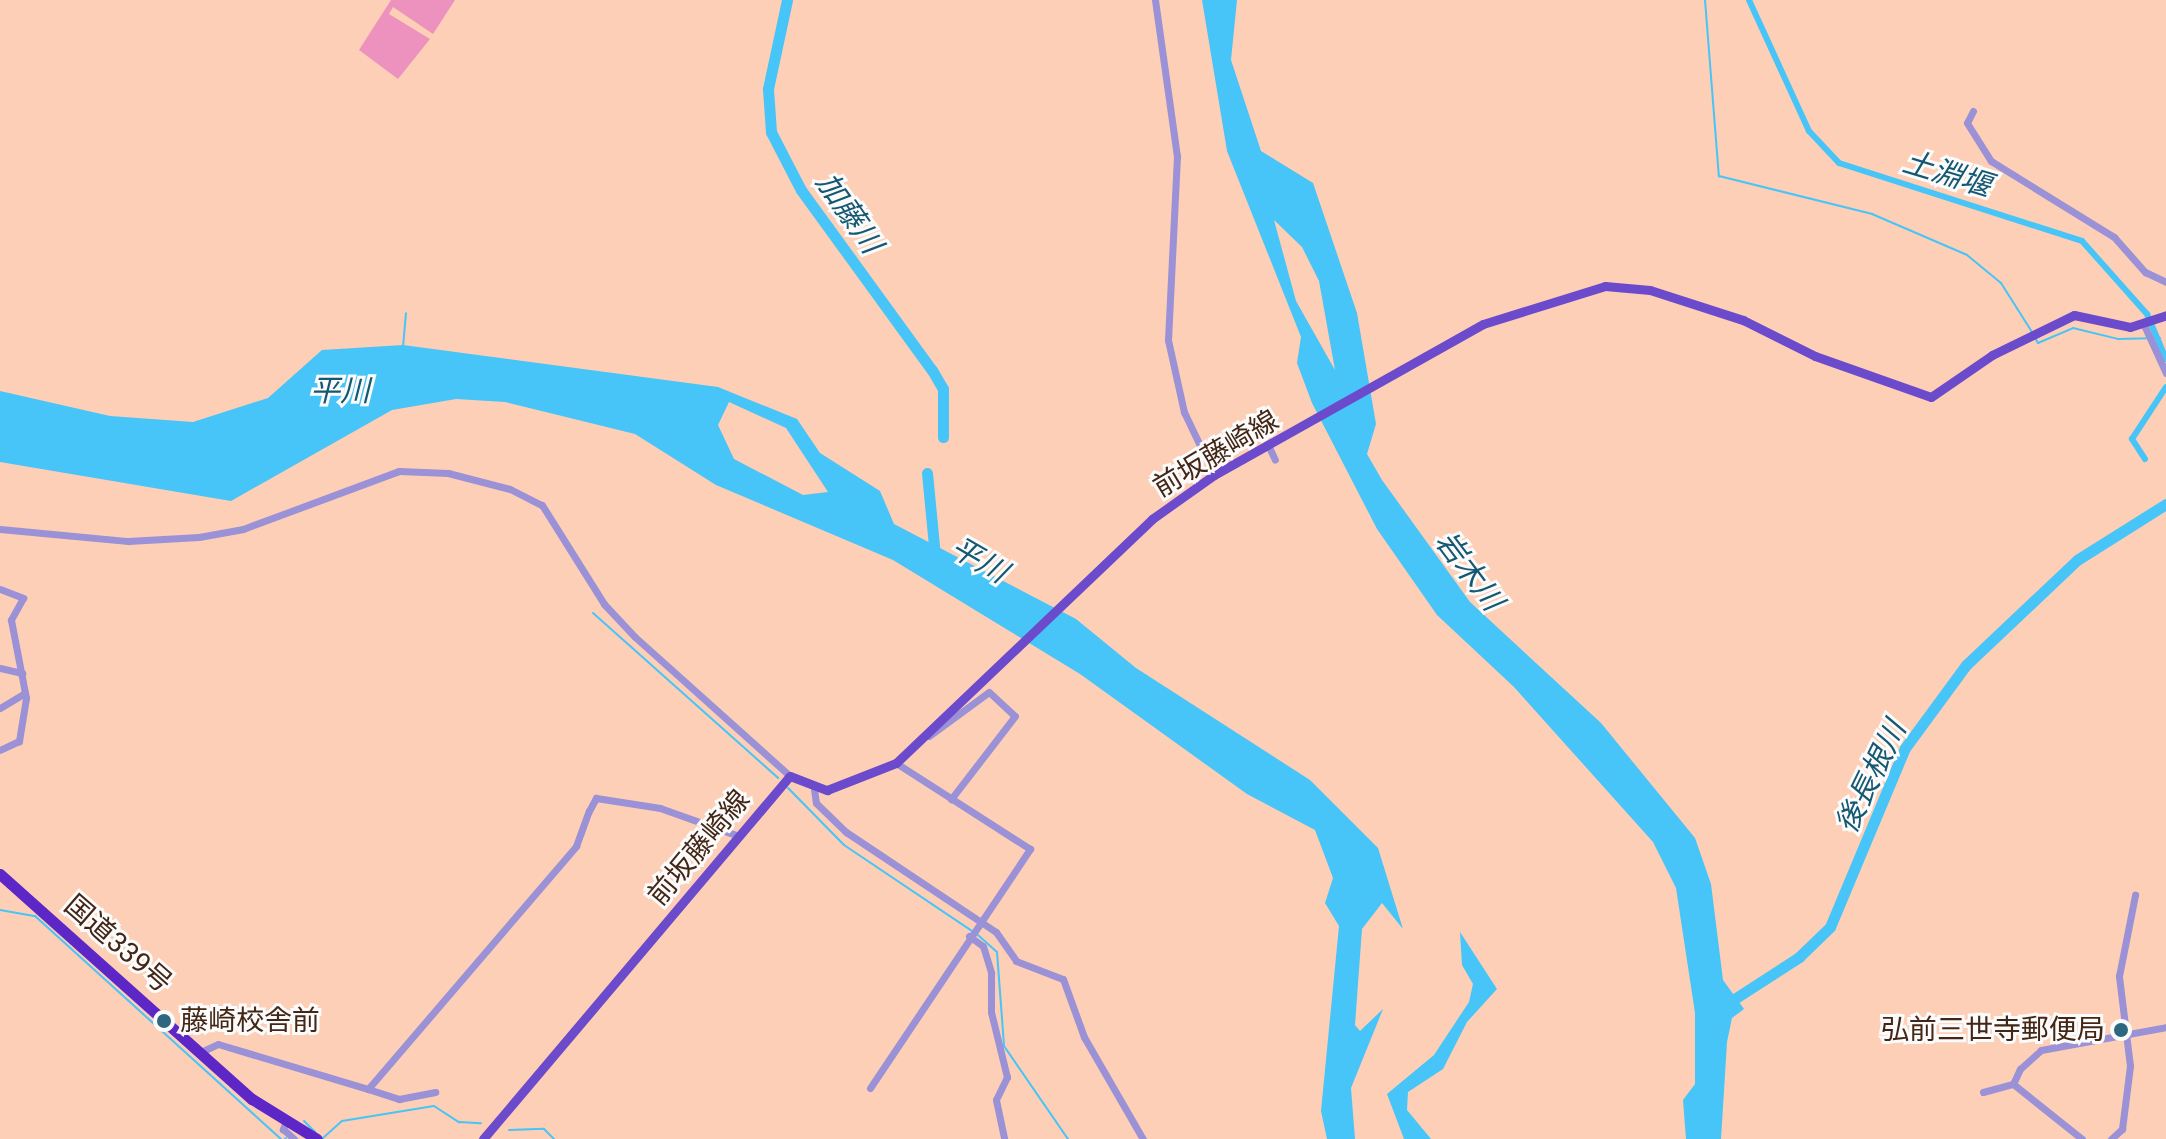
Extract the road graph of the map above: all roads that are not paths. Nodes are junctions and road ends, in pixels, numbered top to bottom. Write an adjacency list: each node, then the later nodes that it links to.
1 (1155, 0): 8 (street)
2 (1973, 111): 3 (street)
3 (2166, 282)
4 (2153, 321): 5 (street); 6 (main road, 前坂藤崎線)
5 (2165, 373)
6 (1269, 447): 7 (street); 8 (main road, 前坂藤崎線)
7 (1275, 460)
8 (1214, 475): 15 (main road, 前坂藤崎線)
9 (0, 529): 18 (street)
10 (0, 589): 12 (street)
11 (0, 668): 12 (street)
12 (22, 673): 13 (street)
13 (25, 693): 14 (street); 16 (street)
14 (0, 708)
15 (929, 736): 17 (main road, 前坂藤崎線); 20 (street)
16 (0, 750)
17 (896, 763): 19 (main road, 前坂藤崎線); 20 (street)
18 (790, 776): 19 (main road); 21 (main road, 前坂藤崎線)
19 (814, 789): 24 (street)
20 (951, 799): 24 (street)
21 (736, 835): 30 (street); 36 (main road, 前坂藤崎線)
22 (0, 874): 27 (highway, 国道339号)
23 (2135, 895): 26 (street)
24 (974, 930): 29 (street); 37 (street); 38 (street)
25 (2166, 1027): 26 (street)
26 (2129, 1038): 28 (street); 40 (street)
27 (205, 1050): 30 (street); 33 (highway, 国道339号)
28 (2013, 1084): 32 (street); 39 (street)
29 (870, 1088)
30 (368, 1089): 31 (street)
31 (435, 1092)
32 (1983, 1092)
33 (286, 1121): 34 (street); 35 (highway, 国道339号)
34 (294, 1139)
35 (317, 1139)
36 (483, 1139)
37 (1004, 1139)
38 (1143, 1139)
39 (2082, 1139)
40 (2111, 1139)

